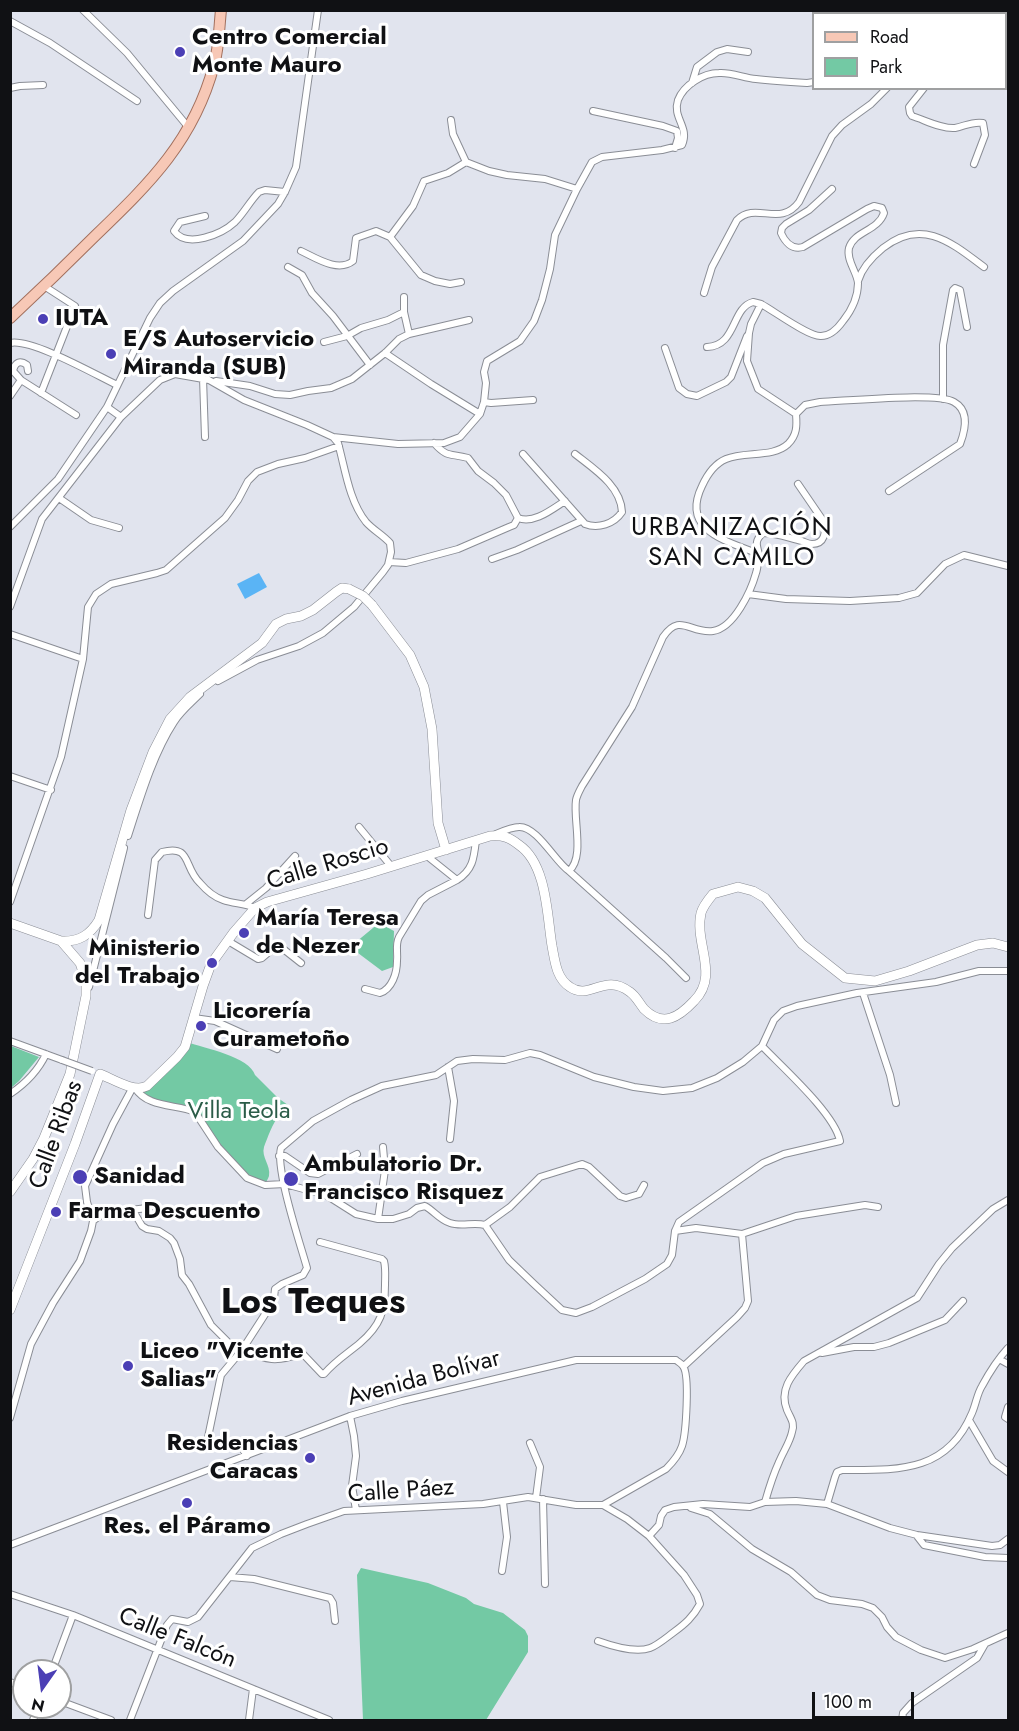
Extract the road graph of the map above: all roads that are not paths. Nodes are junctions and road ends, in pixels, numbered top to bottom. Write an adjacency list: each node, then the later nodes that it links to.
1 (83, 10): 15 (street)
2 (221, 10): 15 (main road)
3 (318, 10): 21 (street)
4 (10, 21): 12 (street)
5 (748, 52): 7 (street)
6 (812, 82): 7 (street)
7 (692, 83): 16 (street)
8 (43, 85): 9 (street)
9 (10, 88)
10 (885, 90): 30 (street)
11 (922, 90): 18 (street)
12 (136, 101)
13 (593, 111): 16 (street)
14 (451, 120): 17 (street)
15 (189, 128): 29 (main road)
16 (675, 148): 19 (street)
17 (466, 162): 19 (street); 23 (street)
18 (974, 164)
19 (577, 189): 55 (street)
20 (832, 189): 28 (street)
21 (285, 192): 22 (street); 50 (street)
22 (205, 216)
23 (390, 237): 24 (street); 27 (street)
24 (301, 251)
25 (288, 267): 39 (street)
26 (984, 267): 28 (street)
27 (461, 282)
28 (858, 283): 32 (street)
29 (44, 286): 34 (main road); 45 (street)
30 (704, 293)
31 (404, 297): 33 (street)
32 (761, 304): 37 (street); 42 (street)
33 (404, 312): 38 (street); 39 (street)
34 (10, 318)
35 (469, 320): 38 (street)
36 (967, 327): 53 (street)
37 (749, 333): 43 (street); 58 (street)
38 (409, 334): 44 (street)
39 (347, 336): 40 (street); 46 (street)
40 (324, 342)
41 (10, 344): 45 (street)
42 (707, 347)
43 (665, 348)
44 (385, 353): 46 (street); 57 (street)
45 (56, 356): 50 (street); 51 (street)
46 (370, 365): 48 (street)
47 (28, 371): 49 (street)
48 (206, 379): 60 (street); 61 (street); 62 (street)
49 (21, 380): 51 (street); 52 (street)
50 (117, 385): 56 (street)
51 (41, 393): 59 (street)
52 (10, 396)
53 (943, 399): 58 (street); 68 (street)
54 (533, 400): 55 (street)
55 (484, 402): 57 (street)
56 (107, 407): 60 (street); 71 (street)
57 (480, 414): 63 (street)
58 (796, 414): 77 (street)
59 (75, 415)
60 (121, 417): 69 (street)
61 (205, 436)
62 (333, 437): 63 (street); 64 (street)
63 (434, 443): 73 (street)
64 (339, 446): 79 (street); 86 (street)
65 (523, 454): 70 (street)
66 (575, 454): 74 (street)
67 (798, 484): 77 (street)
68 (889, 491)
69 (59, 498): 72 (street); 76 (street)
70 (565, 501): 73 (street); 74 (street)
71 (36, 502): 72 (street); 75 (street)
72 (48, 512): 82 (street)
73 (518, 518): 79 (street)
74 (581, 521): 78 (street)
75 (10, 526)
76 (119, 528)
77 (759, 554): 81 (street)
78 (492, 559)
79 (388, 562): 85 (street)
80 (1008, 566): 81 (street)
81 (748, 594): 96 (street)
82 (10, 607)
83 (10, 634): 86 (street)
84 (257, 646): 85 (street); 92 (street, bridge); 102 (street)
85 (264, 658): 110 (street)
86 (83, 659): 88 (street)
87 (10, 776): 88 (street)
88 (51, 790): 98 (street)
89 (359, 827): 95 (street)
90 (490, 836): 91 (street, Calle Roscio); 96 (street); 104 (street)
91 (476, 840): 92 (street, Calle Roscio); 97 (street)
92 (446, 850): 94 (street, Calle Roscio)
93 (295, 856): 99 (street)
94 (427, 856): 95 (street, Calle Roscio); 97 (street)
95 (391, 866): 99 (street, Calle Roscio)
96 (569, 871): 107 (street)
97 (457, 880): 108 (street)
98 (10, 902)
99 (251, 906): 100 (street); 103 (street, Calle Roscio)
100 (148, 915)
101 (10, 923): 102 (street)
102 (61, 941): 110 (street)
103 (228, 941): 105 (street); 111 (street, Calle Roscio)
104 (1008, 946)
105 (301, 963)
106 (1008, 971): 109 (street)
107 (686, 978)
108 (365, 989)
109 (862, 993): 113 (street); 120 (street)
110 (86, 996): 127 (street)
111 (194, 1018): 114 (street); 118 (street, Calle Roscio)
112 (10, 1041): 115 (street)
113 (762, 1046): 116 (street); 135 (street)
114 (277, 1049)
115 (46, 1054): 117 (street, bridge); 119 (street)
116 (448, 1067): 121 (street); 124 (street)
117 (96, 1072): 118 (street); 139 (street, Calle Ribas)
118 (134, 1087): 125 (street); 133 (street)
119 (10, 1095)
120 (896, 1103)
121 (450, 1139)
122 (382, 1147): 132 (street)
123 (357, 1154): 124 (street)
124 (279, 1156): 125 (street)
125 (285, 1184): 132 (street); 141 (street)
126 (644, 1185): 134 (street)
127 (10, 1192)
128 (1008, 1200): 142 (street)
129 (152, 1206): 131 (street)
130 (878, 1207): 136 (street)
131 (128, 1209): 133 (street); 141 (street)
132 (378, 1219): 134 (street)
133 (93, 1221): 148 (street)
134 (485, 1225): 135 (street)
135 (675, 1231): 136 (street)
136 (742, 1234): 145 (street)
137 (320, 1242): 141 (street)
138 (963, 1301): 142 (street)
139 (10, 1310)
140 (1008, 1348): 143 (street)
141 (242, 1350): 152 (street)
142 (816, 1354): 156 (street)
143 (999, 1359): 144 (street); 150 (street)
144 (1008, 1364)
145 (684, 1366): 147 (street, Avenida Bolívar); 158 (street)
146 (1008, 1407): 149 (street)
147 (350, 1416): 152 (street, Avenida Bolívar); 160 (street)
148 (10, 1418)
149 (1008, 1419)
150 (969, 1420): 153 (street); 157 (street)
151 (530, 1443): 154 (street)
152 (247, 1456): 164 (street, Avenida Bolívar)
153 (1008, 1472)
154 (540, 1498): 155 (street, Calle Páez); 158 (street, Calle Páez); 168 (street)
155 (503, 1502): 160 (street, Calle Páez); 166 (street)
156 (765, 1502): 157 (street); 159 (street)
157 (828, 1504): 161 (street)
158 (603, 1505): 162 (street)
159 (688, 1506): 162 (street); 174 (street)
160 (356, 1510): 167 (street, Calle Páez)
161 (917, 1535): 163 (street); 165 (street)
162 (649, 1536): 173 (street)
163 (1008, 1539)
164 (10, 1545)
165 (1008, 1558)
166 (502, 1571)
167 (230, 1576): 171 (street); 175 (street, Calle Páez)
168 (545, 1584)
169 (10, 1594): 170 (street, Calle Falcón)
170 (73, 1615): 175 (street, Calle Falcón); 176 (street)
171 (335, 1620)
172 (1008, 1633): 174 (street)
173 (598, 1641)
174 (985, 1644): 183 (street)
175 (157, 1650): 177 (street, Calle Falcón); 180 (street, Calle Páez)
176 (56, 1659)
177 (254, 1689): 181 (street); 182 (street, Calle Falcón)
178 (72, 1705): 179 (street)
179 (111, 1720)
180 (130, 1720)
181 (249, 1720)
182 (329, 1720)
183 (902, 1720)

